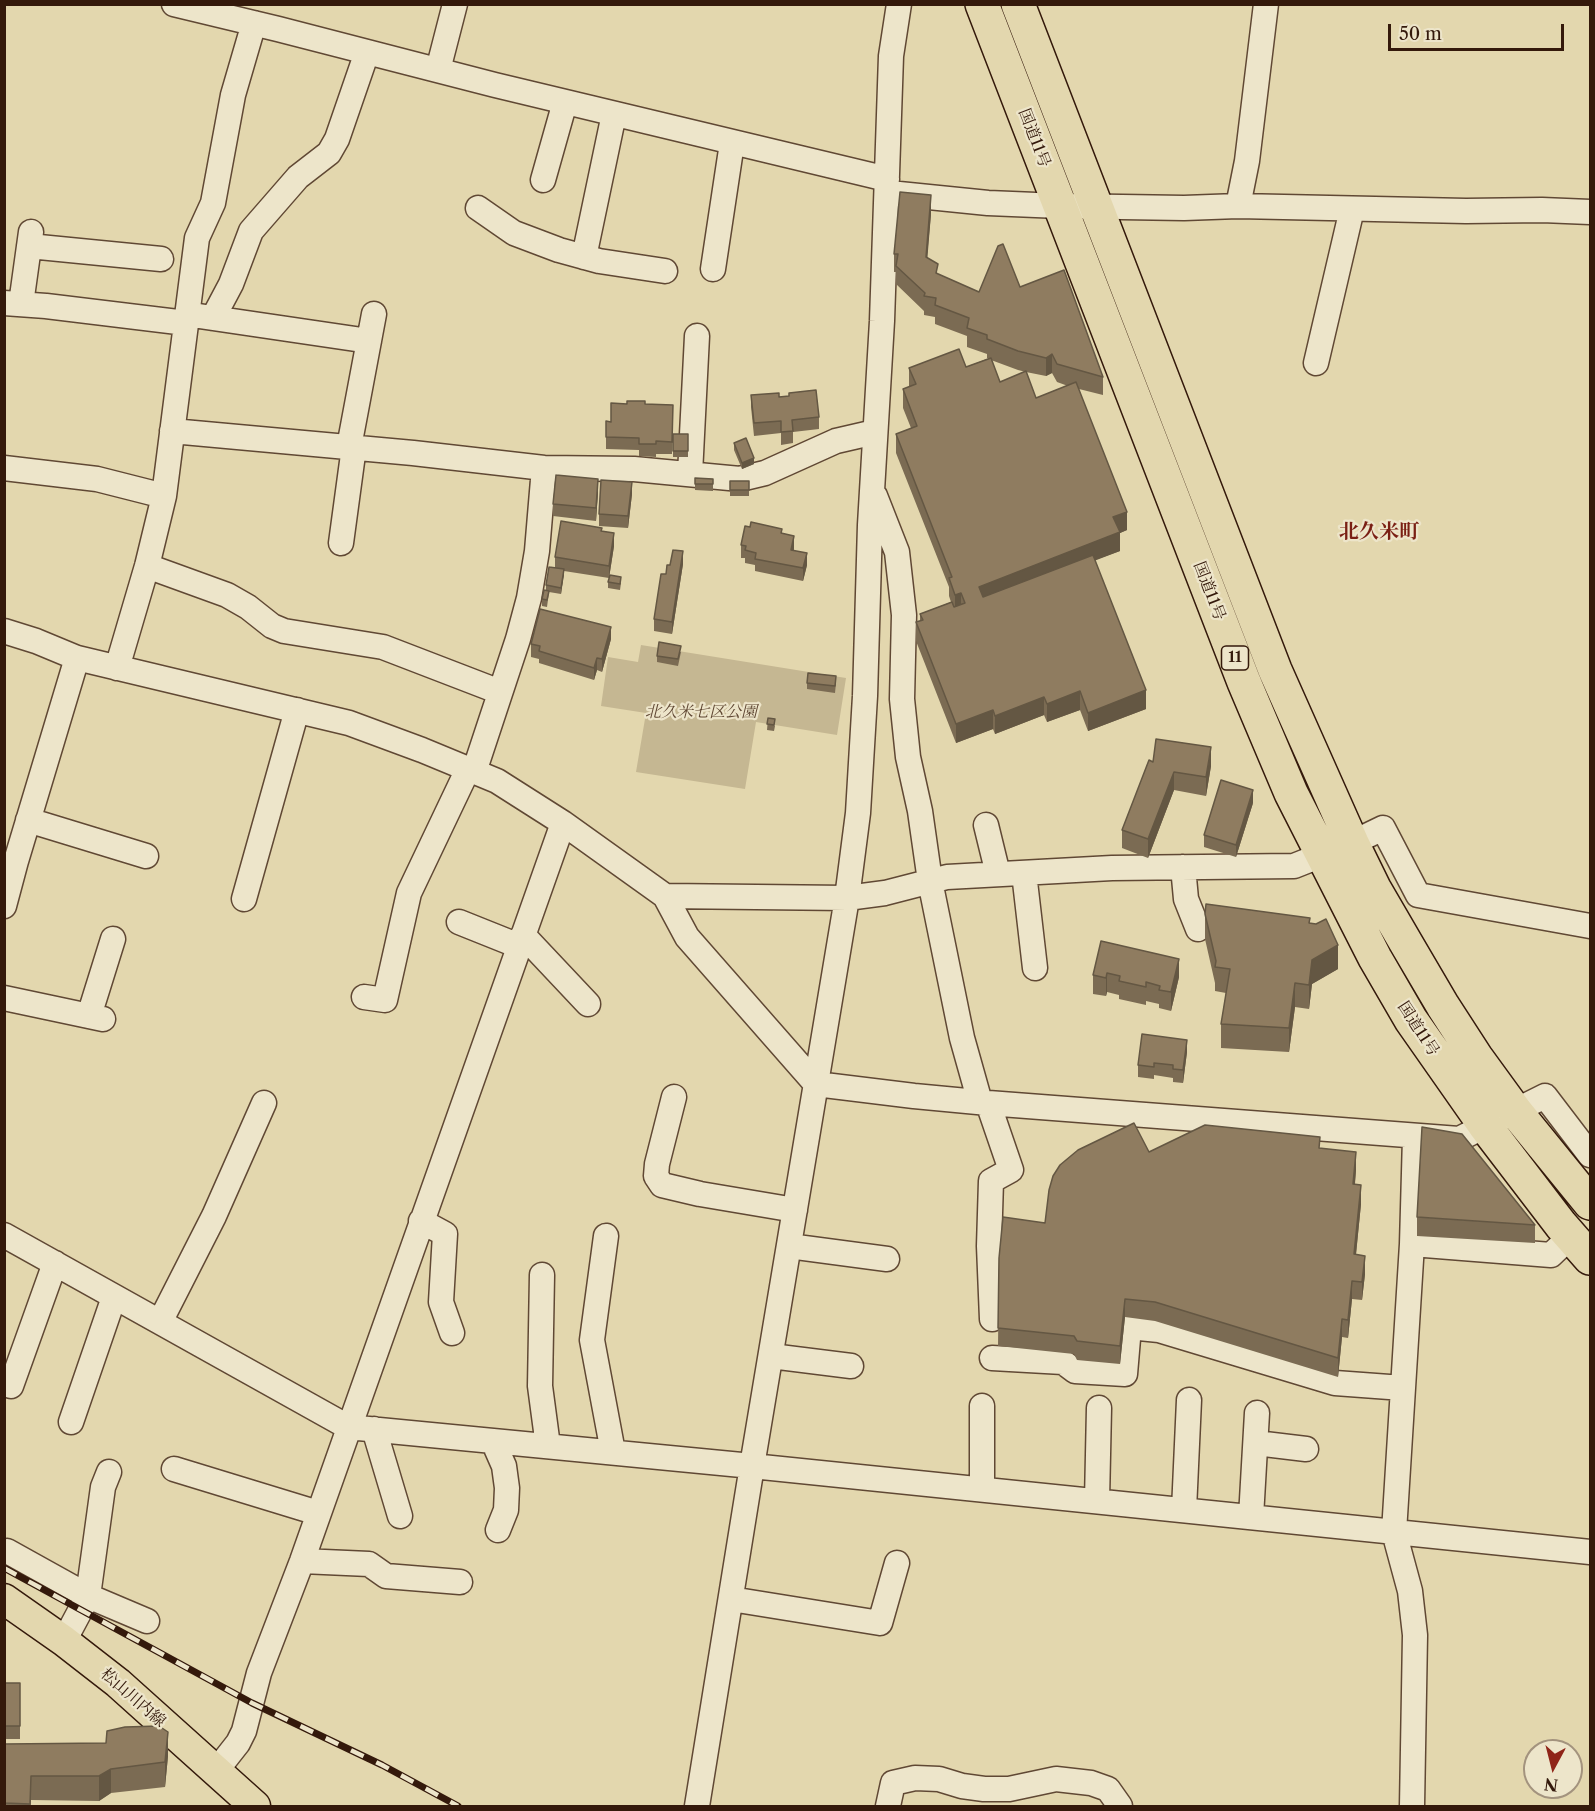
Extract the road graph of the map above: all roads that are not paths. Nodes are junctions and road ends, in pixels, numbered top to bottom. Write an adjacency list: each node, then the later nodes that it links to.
1 (174, 4): 7 (street)
2 (455, 4): 9 (street)
3 (898, 4): 14 (street)
4 (982, 4): 16 (highway, 国道11号 / 11)
5 (1018, 4): 15 (highway, 国道11号 / 11)
6 (1266, 4): 17 (street)
7 (254, 23): 8 (street); 28 (street)
8 (367, 52): 9 (street); 27 (street)
9 (438, 70): 10 (street)
10 (565, 102): 11 (street); 13 (street)
11 (614, 114): 12 (street); 21 (street)
12 (732, 143): 14 (street); 23 (street)
13 (543, 180)
14 (887, 186): 16 (street); 33 (street)
15 (1096, 205): 16 (street); 17 (street); 51 (highway, 国道11号 / 11)
16 (1060, 206): 52 (highway, 国道11号 / 11)
17 (1239, 206): 19 (street)
18 (478, 208): 21 (street)
19 (1352, 209): 20 (street); 31 (street)
20 (1590, 212)
21 (584, 257): 24 (street)
22 (161, 259): 25 (street)
23 (713, 269)
24 (665, 271)
25 (13, 304): 28 (street)
26 (374, 314): 30 (street)
27 (213, 318): 28 (street); 30 (street)
28 (186, 319): 32 (street)
29 (696, 336): 37 (street)
30 (369, 341): 34 (street)
31 (1316, 363)
32 (172, 430): 34 (street); 39 (street)
33 (875, 432): 37 (street); 38 (street)
34 (351, 447): 36 (street); 40 (street)
35 (4, 468): 39 (street)
36 (544, 468): 37 (street); 45 (street)
37 (690, 474)
38 (872, 488): 58 (street); 60 (street)
39 (164, 496): 41 (street)
40 (341, 543)
41 (147, 566): 44 (street); 45 (street)
42 (4, 632): 43 (street)
43 (77, 658): 44 (street); 48 (street)
44 (117, 668): 46 (street)
45 (500, 692): 47 (street)
46 (297, 710): 47 (street); 61 (street)
47 (471, 770): 49 (street); 70 (street)
48 (28, 820): 53 (street); 54 (street)
49 (563, 823): 59 (street); 67 (street)
50 (986, 825): 57 (street)
51 (1352, 843): 52 (street); 64 (street); 76 (highway, 国道11号 / 11)
52 (1322, 855): 55 (street); 77 (highway, 国道11号 / 11)
53 (146, 856)
54 (10, 860): 62 (street)
55 (1183, 867): 56 (street); 65 (street)
56 (1024, 873): 57 (street); 68 (street)
57 (998, 874): 58 (street)
58 (930, 881): 60 (street); 74 (street)
59 (665, 896): 60 (street); 72 (street)
60 (847, 898): 72 (street)
61 (244, 900)
62 (4, 906)
63 (459, 922): 67 (street)
64 (1590, 926)
65 (1198, 929)
66 (113, 939): 69 (street)
67 (521, 940): 71 (street); 82 (street)
68 (1035, 968)
69 (4, 998)
70 (364, 998)
71 (588, 1004)
72 (816, 1084): 74 (street); 81 (street)
73 (674, 1096): 81 (street)
74 (984, 1102): 78 (street); 92 (street)
75 (264, 1103): 93 (street)
76 (1516, 1112): 77 (street); 79 (street); 80 (highway, 国道11号 / 11)
77 (1486, 1127): 78 (street); 87 (highway, 国道11号 / 11)
78 (1415, 1137): 85 (street)
79 (1590, 1155)
80 (1590, 1203)
81 (795, 1210): 86 (street)
82 (421, 1221): 94 (street); 105 (street)
83 (4, 1235): 89 (street)
84 (606, 1236): 111 (street)
85 (1412, 1244): 87 (street); 99 (street)
86 (789, 1246): 88 (street); 95 (street)
87 (1581, 1247)
88 (887, 1259)
89 (55, 1263): 91 (street); 98 (street)
90 (542, 1275): 109 (street)
91 (114, 1297): 93 (street); 104 (street)
92 (992, 1319)
93 (160, 1322): 105 (street)
94 (452, 1333)
95 (771, 1356): 97 (street); 112 (street)
96 (992, 1358): 99 (street)
97 (851, 1365)
98 (11, 1386)
99 (1402, 1388): 122 (street)
100 (1189, 1400): 117 (street)
101 (982, 1406): 115 (street)
102 (1099, 1408): 116 (street)
103 (1257, 1413): 108 (street)
104 (71, 1422)
105 (348, 1426): 106 (street); 118 (street)
106 (374, 1429): 107 (street); 119 (street)
107 (493, 1441): 109 (street); 121 (street)
108 (1256, 1443): 110 (street); 120 (street)
109 (549, 1446): 111 (street)
110 (1306, 1449)
111 (613, 1452): 112 (street)
112 (752, 1466): 115 (street); 130 (street)
113 (174, 1469): 118 (street)
114 (108, 1472): 128 (street)
115 (982, 1489): 116 (street)
116 (1097, 1501): 117 (street)
117 (1184, 1510): 120 (street)
118 (318, 1513): 125 (street)
119 (400, 1516)
120 (1251, 1517): 122 (street)
121 (498, 1530)
122 (1394, 1532): 124 (street); 138 (street)
123 (7, 1551): 128 (street)
124 (1590, 1552)
125 (302, 1561): 127 (street); 133 (street)
126 (897, 1563): 130 (street)
127 (460, 1582)
128 (88, 1596): 131 (street); 132 (street)
129 (4, 1599): 132 (main road, 松山川内線)
130 (731, 1599): 136 (street)
131 (147, 1621)
132 (64, 1641): 133 (main road, 松山川内線)
133 (216, 1771): 135 (main road, 松山川内線)
134 (1126, 1804): 137 (street)
135 (255, 1806)
136 (698, 1806)
137 (888, 1806)
138 (1412, 1806)

